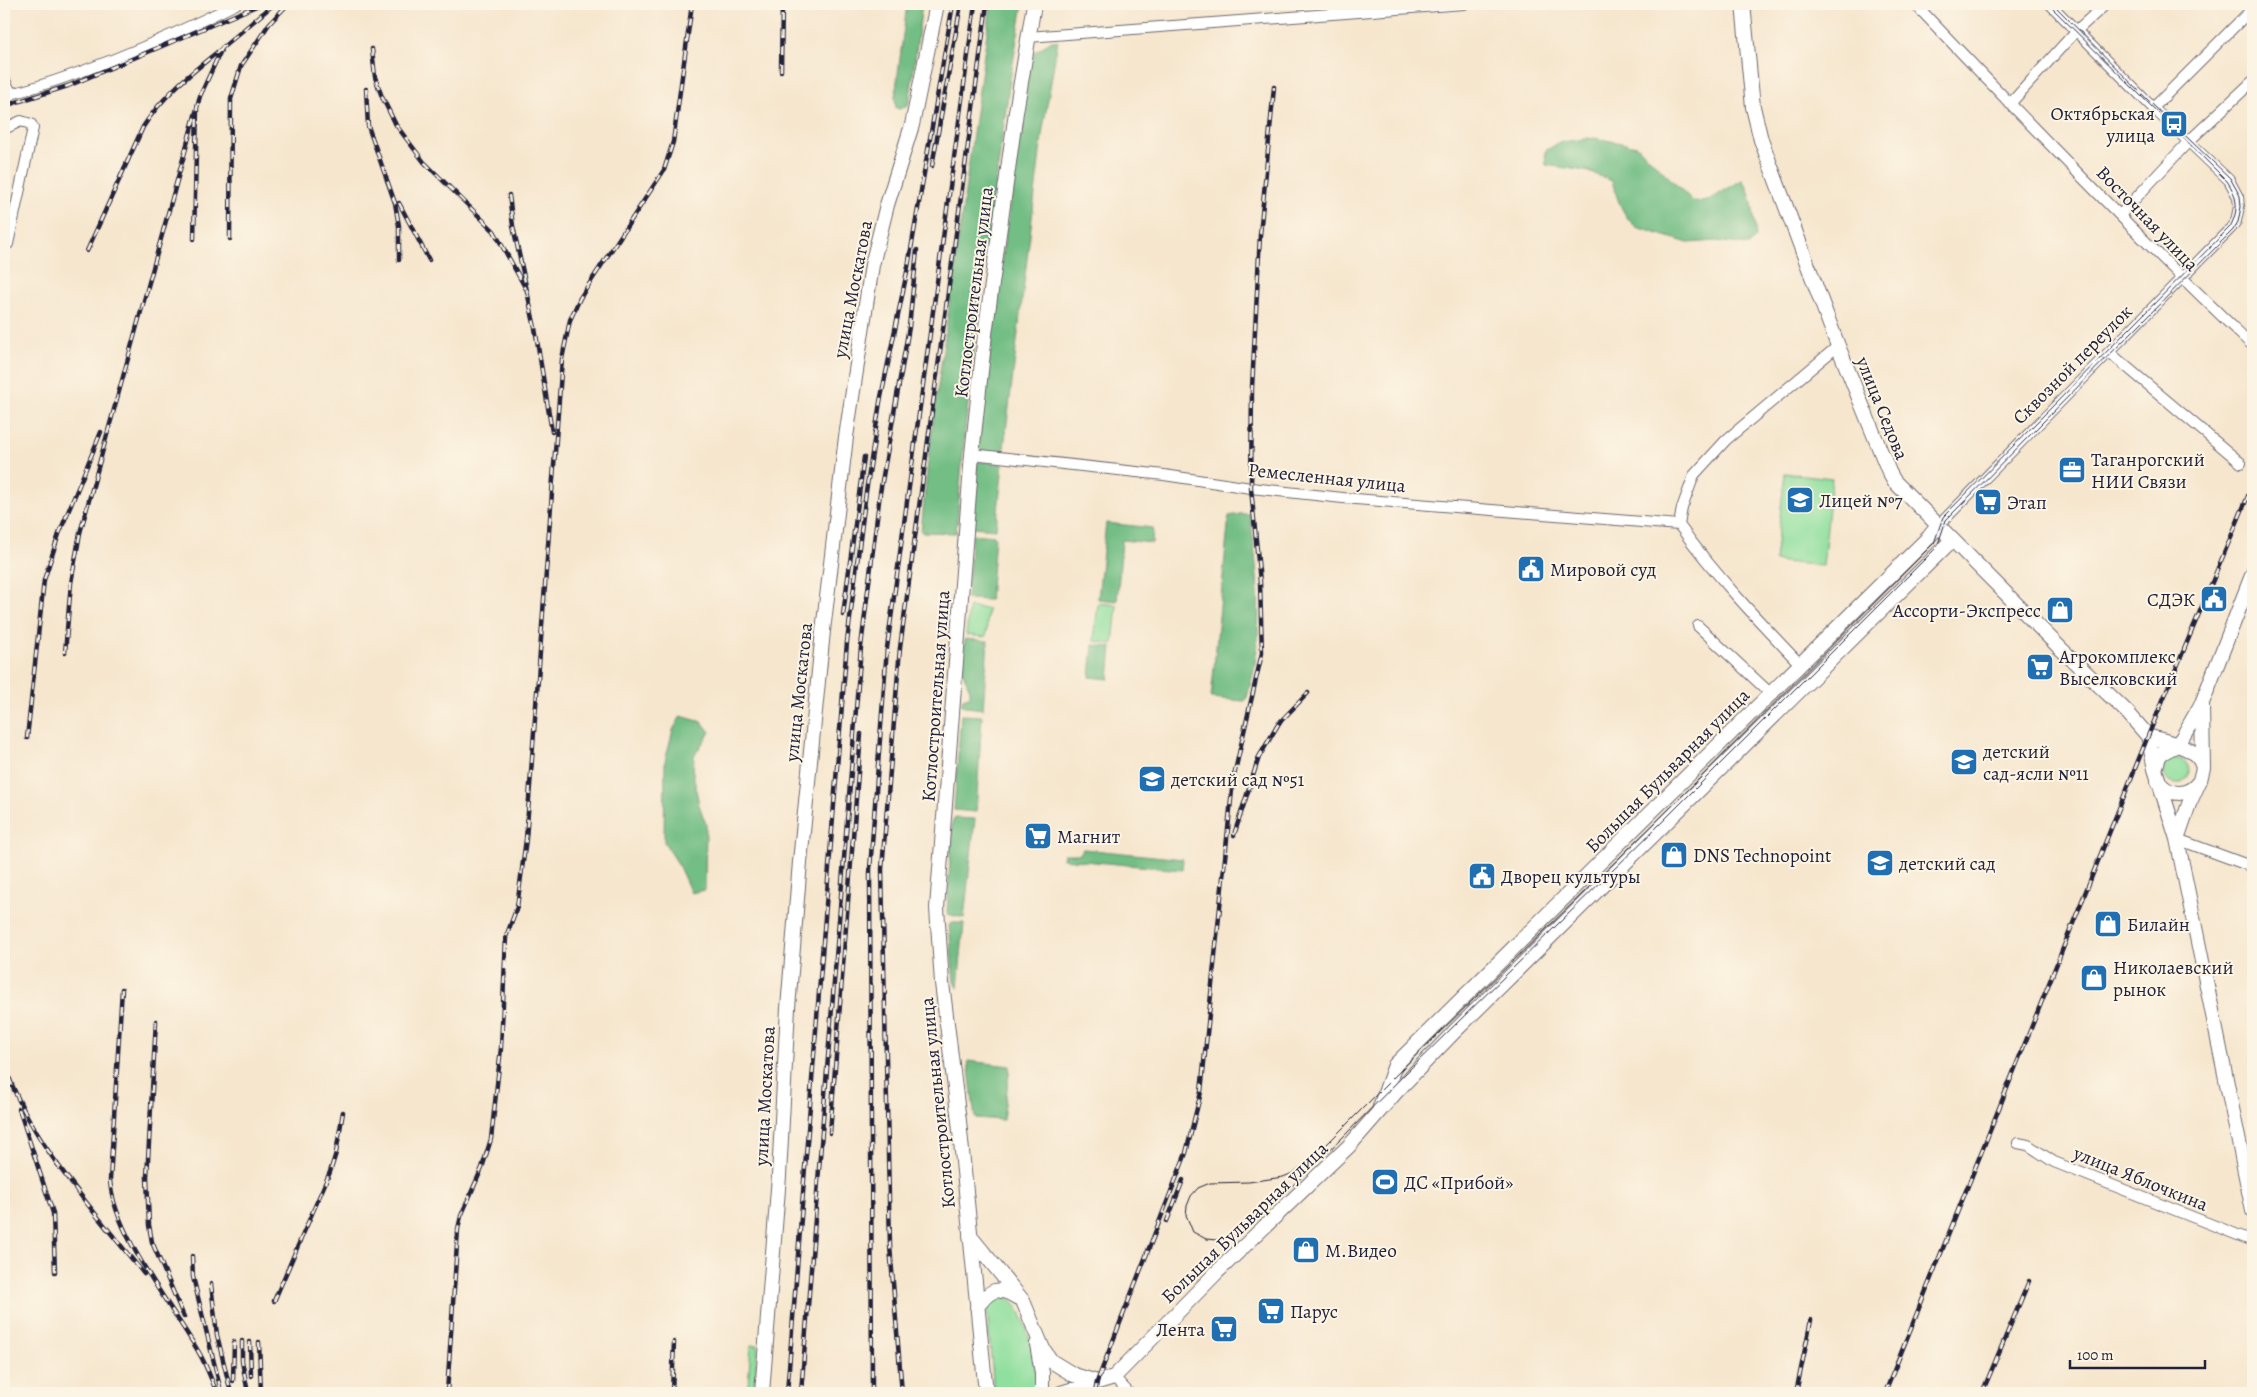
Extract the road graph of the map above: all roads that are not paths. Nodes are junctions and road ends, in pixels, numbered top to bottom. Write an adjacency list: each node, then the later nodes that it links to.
1 (236, 4): 14 (street)
2 (936, 4): 51 (main road, улица Москатова)
3 (1034, 4): 11 (main road, Котлостроительная улица)
4 (1464, 4): 11 (street)
5 (1743, 4): 22 (main road, улица Седова)
6 (1915, 4): 15 (street, Восточная улица)
7 (2050, 4): 10 (street)
8 (2106, 4): 10 (street)
9 (2253, 8): 16 (street)
10 (2076, 31): 15 (street); 16 (street)
11 (1028, 37): 25 (main road, Котлостроительная улица)
12 (4, 79): 14 (street)
13 (2253, 81): 18 (street)
14 (8, 95)
15 (2010, 104): 19 (street, Восточная улица)
16 (2153, 108): 18 (street)
17 (4, 129): 20 (street)
18 (2189, 141): 19 (street); 21 (street, Сквозной переулок)
19 (2121, 214): 21 (street, Восточная улица)
20 (6, 245)
21 (2182, 278): 23 (street, Восточная улица); 24 (street, Сквозной переулок)
22 (1838, 346): 27 (street); 28 (main road, улица Седова)
23 (2253, 346)
24 (2108, 352): 26 (street); 28 (street, Сквозной переулок)
25 (972, 454): 27 (street, Ремесленная улица); 44 (main road, Котлостроительная улица)
26 (2241, 464)
27 (1679, 525): 32 (street)
28 (1938, 526): 29 (main road, улица Седова); 32 (main road, Большая Бульварная улица)
29 (1952, 540): 35 (main road, улица Седова); 41 (main road, Большая Бульварная улица)
30 (2253, 573): 34 (main road)
31 (1698, 626): 33 (street)
32 (1800, 664): 33 (main road, Большая Бульварная улица)
33 (1771, 694): 41 (main road, Большая Бульварная улица)
34 (2202, 703): 36 (main road); 38 (main road)
35 (2148, 736): 36 (main road, улица Седова); 37 (main road, улица Седова)
36 (2175, 746): 37 (main road); 38 (main road)
37 (2155, 773): 38 (main road); 39 (main road, улица Седова)
38 (2201, 774): 39 (main road)
39 (2177, 839): 40 (street); 43 (main road, улица Седова)
40 (2253, 867)
41 (1378, 1115): 49 (main road, Большая Бульварная улица)
42 (2018, 1143): 45 (street, улица Яблочкина)
43 (2253, 1211)
44 (970, 1235): 46 (main road); 47 (main road, Котлостроительная улица)
45 (2253, 1242)
46 (1023, 1301): 47 (main road); 48 (main road)
47 (977, 1307): 52 (main road, Котлостроительная улица)
48 (1034, 1328): 50 (main road); 53 (main road)
49 (1114, 1378): 50 (main road); 55 (street)
50 (1097, 1382): 54 (main road)
51 (762, 1393)
52 (986, 1393)
53 (1042, 1393)
54 (1061, 1393)
55 (1129, 1393)

